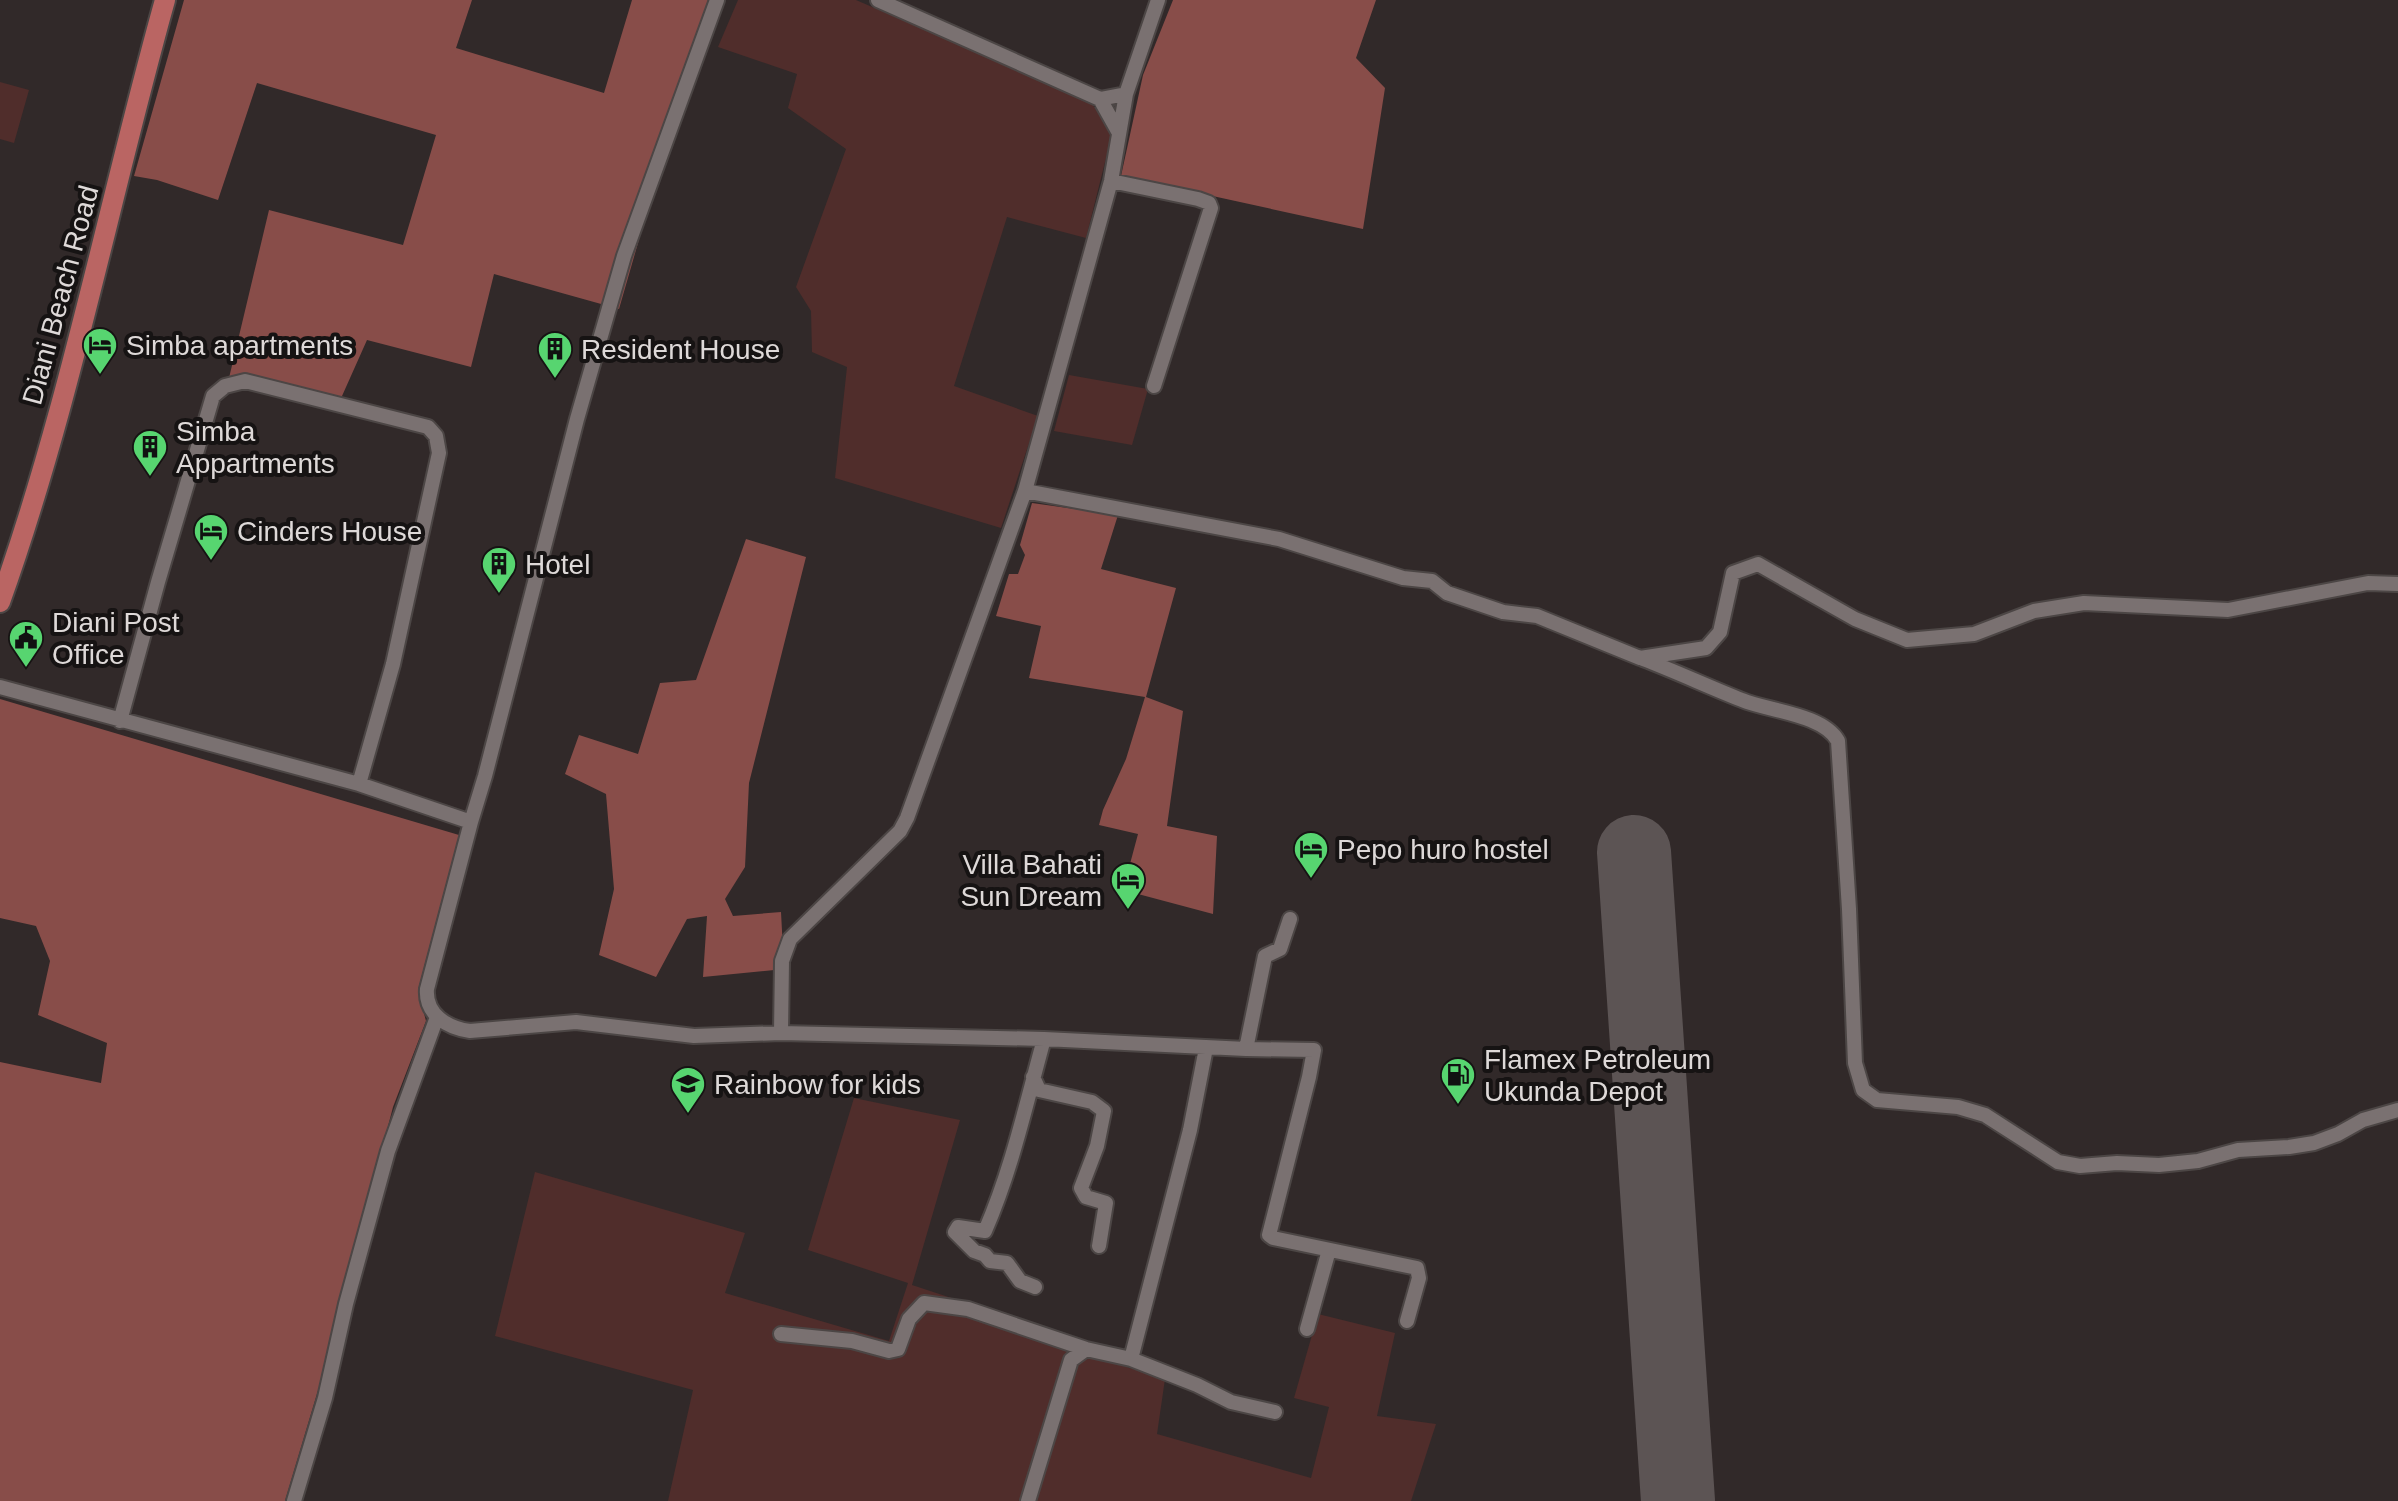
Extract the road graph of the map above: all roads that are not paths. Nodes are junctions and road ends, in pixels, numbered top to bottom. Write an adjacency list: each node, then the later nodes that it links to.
1 (165, 0): 12 (main road, Diani Beach Road)
2 (717, 0): 17 (street)
3 (878, 0): 6 (street)
4 (1158, 0): 5 (street)
5 (1126, 94): 6 (street); 7 (street)
6 (1100, 99): 7 (street)
7 (1119, 133): 8 (street)
8 (1111, 181): 9 (street); 10 (street)
9 (1154, 386)
10 (1025, 491): 13 (street); 20 (street)
11 (2398, 584): 13 (street)
12 (0, 602)
13 (1640, 658): 25 (street)
14 (0, 687): 15 (street)
15 (120, 721): 16 (street); 16 (street)
16 (359, 784): 17 (street)
17 (471, 822): 19 (street)
18 (1290, 919): 23 (street)
19 (437, 1017): 20 (street); 35 (street)
20 (781, 1033): 21 (street)
21 (1044, 1039): 22 (street); 24 (street)
22 (1206, 1048): 23 (street); 33 (street)
23 (1246, 1049): 27 (street)
24 (1033, 1077): 26 (street); 28 (street)
25 (2398, 1110)
26 (1099, 1246)
27 (1329, 1250): 29 (street); 30 (street)
28 (1035, 1287)
29 (1407, 1321)
30 (1307, 1329)
31 (781, 1334): 32 (street)
32 (1086, 1349): 33 (street); 36 (street)
33 (1131, 1359): 34 (street)
34 (1275, 1412)
35 (294, 1501)
36 (1028, 1501)

